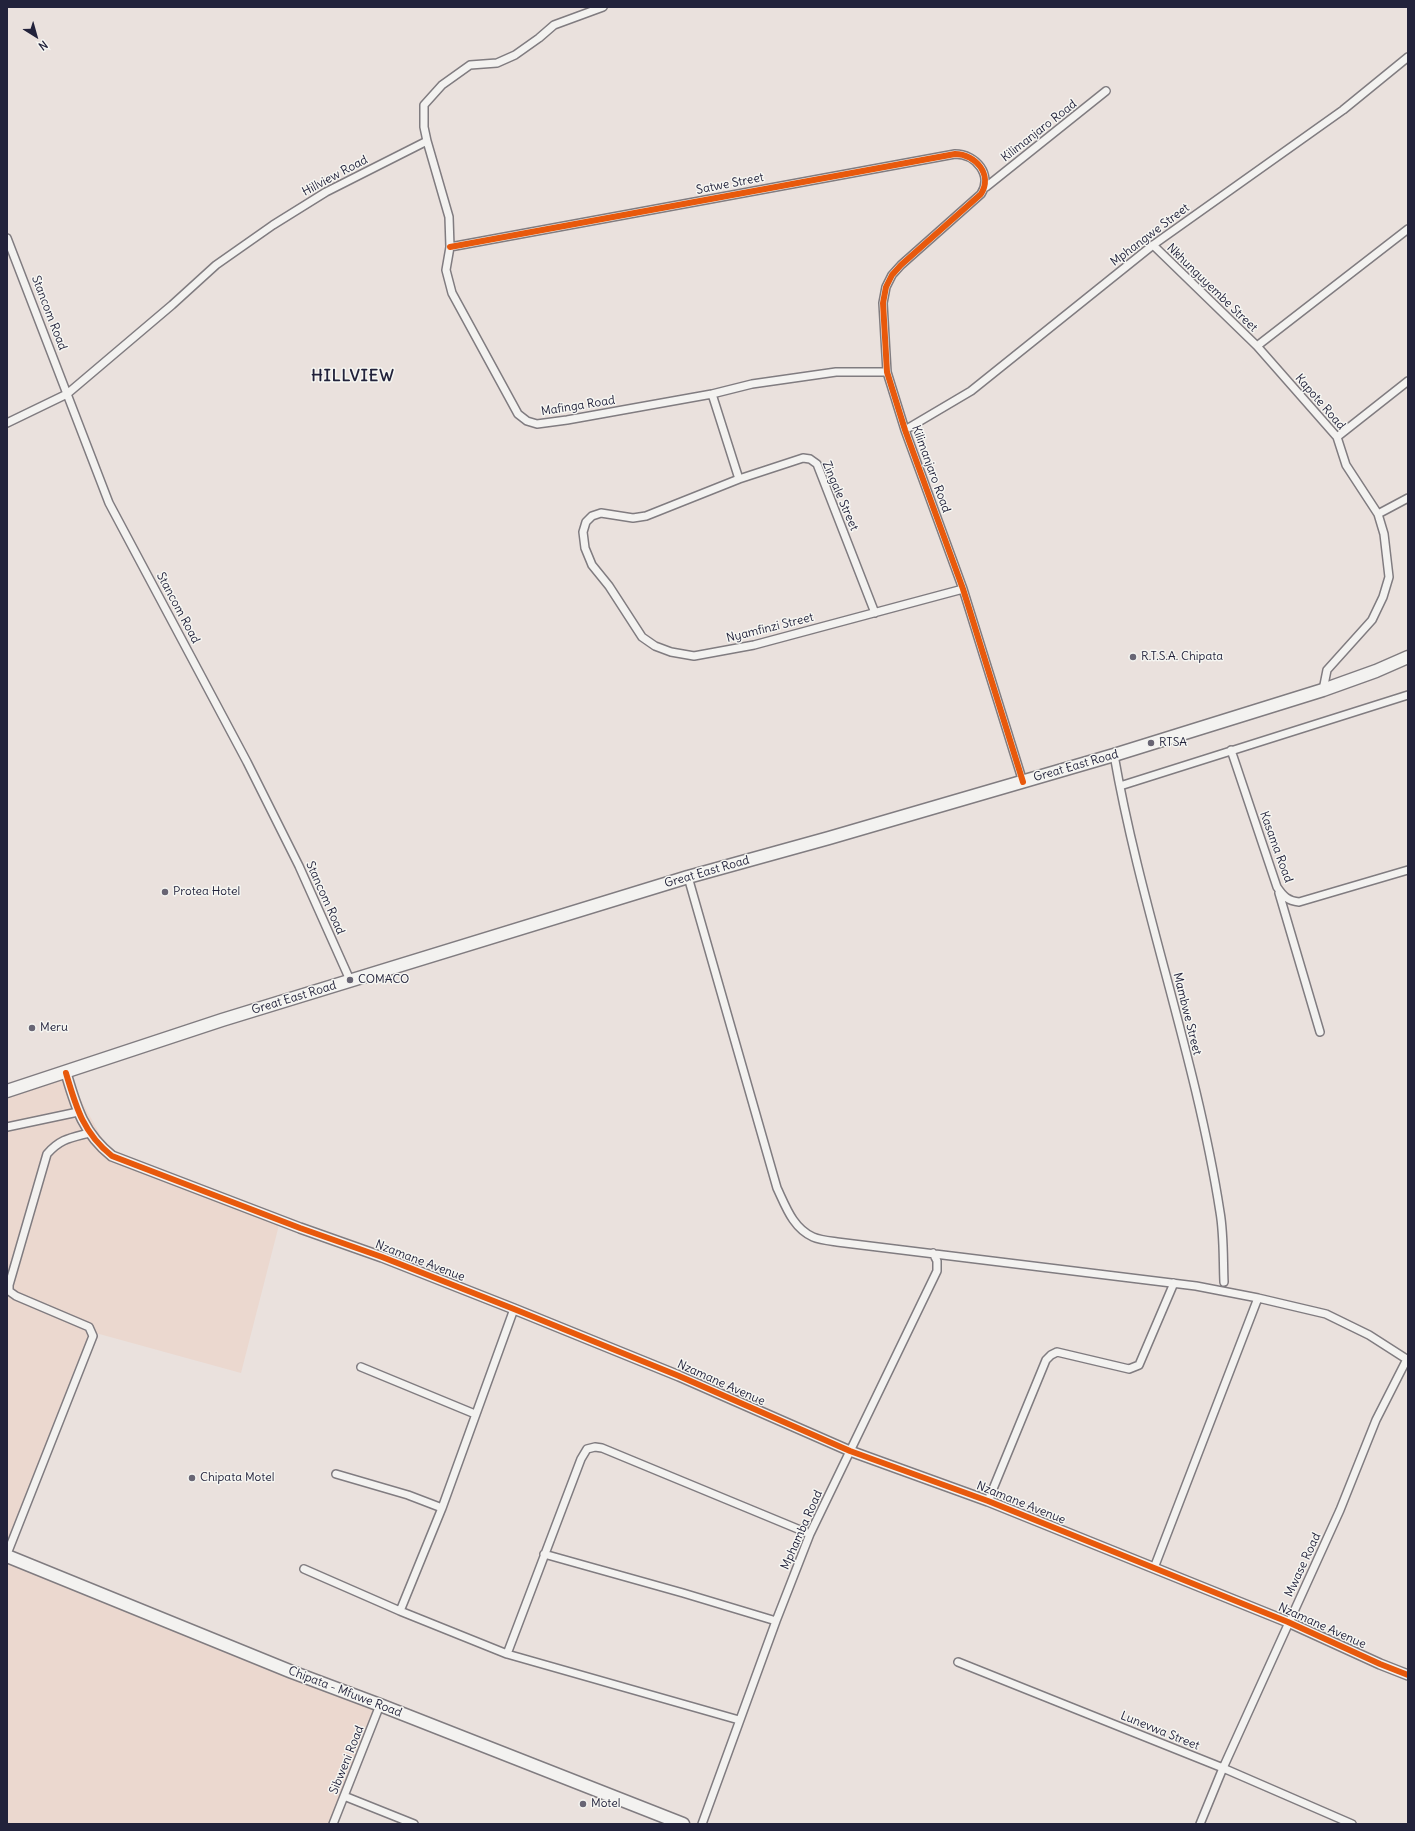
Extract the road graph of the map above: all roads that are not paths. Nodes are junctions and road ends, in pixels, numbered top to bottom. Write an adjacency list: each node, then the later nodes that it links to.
1 (603, 7): 4 (street)
2 (1408, 57): 8 (street, Mphangwe Street)
3 (1106, 91): 5 (street, Kilimanjaro Road)
4 (427, 141): 9 (street, Mafinga Road); 13 (street, Hillview Road)
5 (986, 187): 9 (street, Satwe Street); 11 (street, Kilimanjaro Road)
6 (1408, 229): 10 (street)
7 (7, 238): 13 (street, Stancom Road)
8 (1152, 244): 10 (street, Nkhunguyembe Street); 16 (street, Mphangwe Street)
9 (450, 247): 14 (street, Mafinga Road)
10 (1257, 346): 17 (street, Kapote Road)
11 (887, 372): 14 (street, Mafinga Road); 16 (street, Kilimanjaro Road)
12 (1408, 382): 17 (street)
13 (67, 394): 15 (street, Hillview Road); 34 (street, Stancom Road)
14 (712, 394): 18 (street)
15 (7, 423)
16 (905, 430): 22 (street, Kilimanjaro Road)
17 (1337, 437): 20 (street, Kapote Road)
18 (739, 479): 21 (street, Zingale Street); 23 (street, Zingale Street)
19 (1408, 498): 20 (street)
20 (1378, 514): 25 (street, Kapote Road)
21 (609, 586): 23 (street, Nyamfinzi Street)
22 (963, 589): 23 (street, Nyamfinzi Street); 29 (street, Kilimanjaro Road)
23 (875, 612)
24 (1408, 657): 25 (main road, Great East Road)
25 (1323, 690): 28 (main road, Great East Road)
26 (1408, 695): 27 (street)
27 (1231, 750): 30 (street); 33 (street, Kasama Road)
28 (1114, 755): 29 (main road, Great East Road); 30 (street, Mambwe Street)
29 (1023, 782): 32 (main road, Great East Road)
30 (1120, 786): 42 (street, Mambwe Street)
31 (1408, 870): 33 (street, Kasama Road)
32 (688, 877): 34 (main road, Great East Road); 41 (street)
33 (1277, 887): 35 (street)
34 (350, 980): 36 (main road, Great East Road)
35 (1320, 1032)
36 (66, 1073): 37 (main road, Great East Road); 38 (street, Nzamane Avenue)
37 (7, 1091)
38 (78, 1112): 39 (street); 40 (street, Nzamane Avenue)
39 (7, 1126)
40 (89, 1133): 45 (street, Nzamane Avenue); 55 (street)
41 (933, 1253): 43 (street); 49 (street, Mphamba Road)
42 (1224, 1282)
43 (1174, 1283): 44 (street); 51 (street)
44 (1258, 1298): 46 (street); 56 (street)
45 (514, 1309): 48 (street); 49 (street, Nzamane Avenue)
46 (1407, 1359): 60 (street, Mwase Road)
47 (361, 1367): 48 (street)
48 (475, 1414): 52 (street)
49 (850, 1451): 51 (street, Nzamane Avenue); 53 (street, Mphamba Road)
50 (336, 1474): 52 (street)
51 (988, 1501): 56 (street, Nzamane Avenue)
52 (442, 1508): 58 (street)
53 (810, 1534): 54 (street); 59 (street, Mphamba Road)
54 (544, 1554): 59 (street); 61 (street)
55 (7, 1555): 64 (main road, Chipata - Mfuwe Road)
56 (1154, 1568): 60 (street, Nzamane Avenue)
57 (304, 1569): 58 (street)
58 (400, 1611): 61 (street)
59 (776, 1621): 65 (street, Mphamba Road)
60 (1288, 1622): 63 (street, Nzamane Avenue); 66 (street, Mwase Road)
61 (507, 1654): 65 (street)
62 (958, 1662): 66 (street, Lunevwa Street)
63 (1408, 1675)
64 (380, 1705): 67 (street, Sibweni Road); 70 (main road, Chipata - Mfuwe Road)
65 (739, 1720): 71 (street, Mphamba Road)
66 (1223, 1768): 72 (street, Mwase Road); 73 (street, Lunevwa Street)
67 (344, 1796): 68 (street, Sibweni Road); 69 (street)
68 (333, 1824)
69 (414, 1824)
70 (683, 1824)
71 (702, 1824)
72 (1200, 1824)
73 (1352, 1824)

